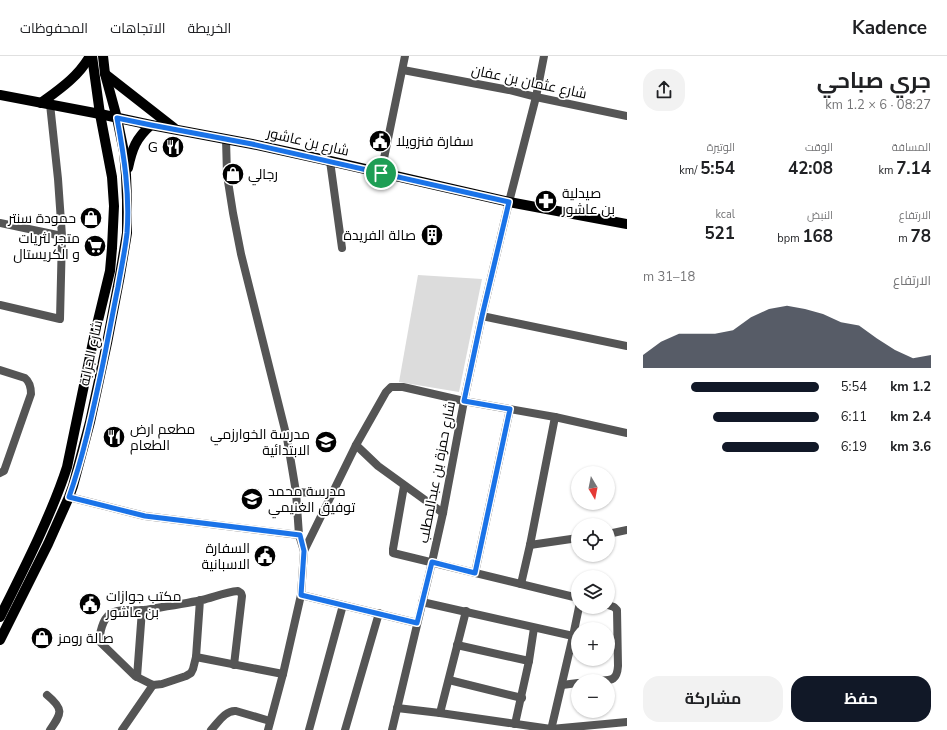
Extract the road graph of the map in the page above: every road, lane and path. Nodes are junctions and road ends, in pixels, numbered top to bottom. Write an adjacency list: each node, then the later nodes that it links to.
1 (91, 56): 9 (main road); 10 (main road, شارع الجرابة)
2 (103, 56): 6 (main road, شارع الجرابة)
3 (405, 56): 5 (street)
4 (544, 56): 8 (street, شارع حمزة بن عبدالمطلب)
5 (402, 70): 8 (street, شارع عثمان بن عفان); 17 (street)
6 (105, 74): 12 (main road, شارع الجرابة); 14 (main road)
7 (0, 95): 9 (main road, شارع بن عاشور)
8 (536, 97): 11 (street, شارع عثمان بن عفان); 19 (street, شارع حمزة بن عبدالمطلب)
9 (46, 104): 10 (main road, شارع بن عاشور); 22 (street)
10 (100, 114): 12 (main road, شارع بن عاشور); 58 (main road, شارع الجرابة)
11 (627, 116)
12 (117, 118): 13 (main road, شارع بن عاشور); 18 (main road, شارع الجرابة)
13 (151, 125): 14 (main road, شارع بن عاشور); 18 (main road)
14 (176, 130): 15 (main road, شارع بن عاشور)
15 (226, 139): 16 (main road, شارع بن عاشور); 36 (street)
16 (330, 161): 17 (main road, شارع بن عاشور); 23 (street)
17 (381, 173): 19 (main road, شارع بن عاشور)
18 (126, 175): 38 (main road, شارع الجرابة)
19 (509, 202): 21 (main road, شارع بن عاشور); 25 (street, شارع حمزة بن عبدالمطلب)
20 (0, 223): 22 (street)
21 (627, 224)
22 (62, 236): 24 (street)
23 (342, 248)
24 (0, 305)
25 (482, 316): 26 (street); 29 (street, شارع حمزة بن عبدالمطلب)
26 (627, 346): 27 (street)
27 (627, 352)
28 (0, 370): 34 (street)
29 (464, 401): 30 (street); 33 (street); 39 (street, شارع حمزة بن عبدالمطلب)
30 (510, 409): 31 (street); 47 (street)
31 (555, 417): 32 (street); 44 (street)
32 (627, 433)
33 (356, 445): 35 (street); 37 (street)
34 (0, 473)
35 (404, 486): 39 (street); 46 (street)
36 (296, 492): 37 (street); 42 (street)
37 (333, 494): 45 (street)
38 (69, 497): 42 (street); 62 (main road, شارع الجرابة)
39 (443, 513): 46 (street, شارع حمزة بن عبدالمطلب)
40 (627, 530): 41 (street)
41 (615, 533)
42 (300, 535): 45 (street)
43 (571, 539): 44 (street)
44 (530, 545): 48 (street)
45 (304, 551): 49 (street)
46 (432, 562): 47 (street); 52 (street, شارع حمزة بن عبدالمطلب)
47 (475, 573): 48 (street)
48 (521, 584): 50 (street)
49 (301, 595): 53 (street); 68 (street)
50 (571, 596)
51 (200, 600): 55 (street); 65 (street); 67 (street)
52 (422, 602): 56 (street); 59 (street, شارع حمزة بن عبدالمطلب)
53 (343, 606): 57 (street); 86 (street)
54 (615, 608): 70 (street)
55 (142, 610): 69 (street); 69 (street)
56 (466, 611): 60 (street); 63 (street)
57 (379, 613): 59 (street); 87 (street)
58 (0, 617)
59 (417, 623): 77 (street, شارع حمزة بن عبدالمطلب)
60 (534, 628): 61 (street); 66 (street)
61 (571, 636)
62 (0, 640)
63 (457, 644): 66 (street); 71 (street)
64 (571, 645): 74 (street)
65 (196, 657): 67 (street); 73 (street)
66 (529, 661): 76 (street)
67 (234, 665): 68 (street)
68 (283, 674): 79 (street)
69 (137, 677): 73 (street)
70 (615, 677)
71 (449, 680): 76 (street); 78 (street)
72 (571, 684): 74 (street)
73 (153, 685): 83 (street)
74 (562, 685): 89 (street)
75 (47, 695): 82 (street)
76 (522, 698): 81 (street)
77 (397, 708): 78 (street); 88 (street, شارع حمزة بن عبدالمطلب)
78 (440, 713): 81 (street)
79 (270, 721): 84 (street); 85 (street)
80 (627, 722): 89 (street)
81 (515, 724): 89 (street)
82 (50, 730)
83 (124, 730)
84 (211, 730)
85 (268, 730)
86 (309, 730)
87 (345, 730)
88 (392, 730)
89 (551, 730)

